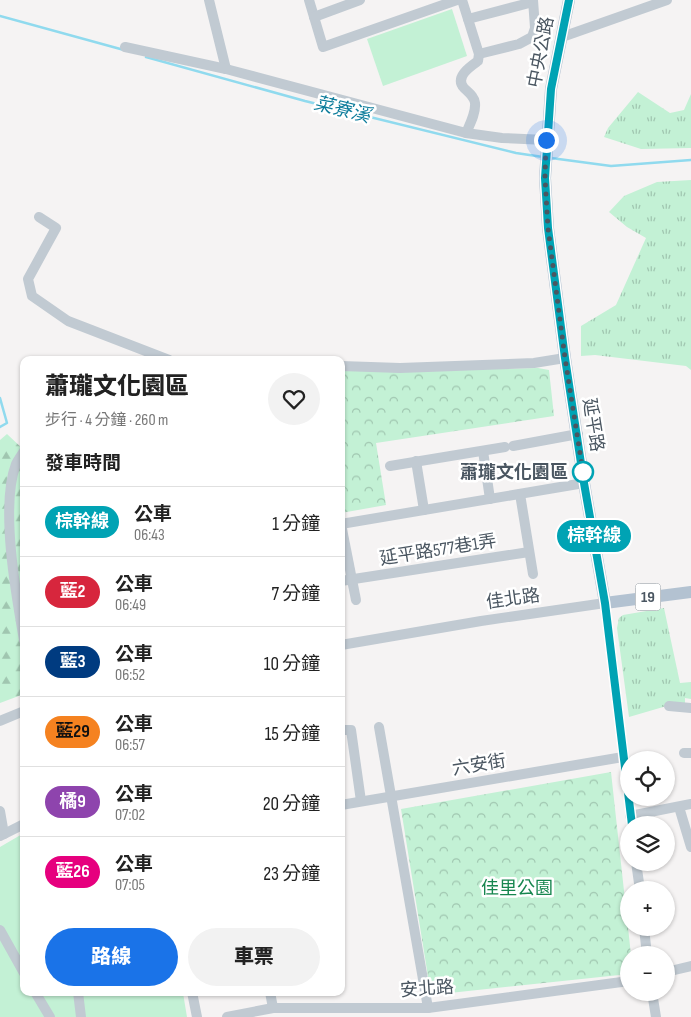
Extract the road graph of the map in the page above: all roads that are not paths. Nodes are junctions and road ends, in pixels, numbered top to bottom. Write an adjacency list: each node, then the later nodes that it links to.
1 (209, 0): 15 (street)
2 (309, 0): 10 (street)
3 (360, 0): 9 (street)
4 (457, 0): 10 (street)
5 (462, 0): 11 (street)
6 (569, 0): 12 (main road, 中央公路)
7 (666, 0): 12 (street)
8 (533, 1): 11 (street); 14 (street)
9 (347, 2): 10 (street)
10 (314, 17)
11 (468, 19): 14 (street)
12 (562, 37): 17 (main road, 中央公路)
13 (125, 47): 15 (street)
14 (479, 54): 16 (street)
15 (226, 69): 16 (street)
16 (466, 133): 17 (street)
17 (546, 140): 18 (main road, 中央公路)
18 (545, 178): 21 (main road, 延平路)
19 (39, 217): 20 (street)
20 (159, 356)
21 (565, 358): 22 (street); 23 (main road, 延平路)
22 (345, 366)
23 (578, 434): 24 (street); 28 (main road, 延平路)
24 (483, 451): 26 (street); 30 (street)
25 (20, 458): 39 (street)
26 (416, 461): 27 (street); 31 (street)
27 (390, 466)
28 (584, 483): 29 (street); 38 (main road, 延平路)
29 (520, 494): 30 (street); 33 (street)
30 (490, 499): 31 (street)
31 (424, 510): 32 (street)
32 (345, 523)
33 (529, 552): 34 (street); 35 (street, 延平路577巷1弄)
34 (533, 574)
35 (346, 581): 37 (street)
36 (691, 592): 38 (main road, 佳北路 / 19)
37 (356, 600)
38 (605, 603): 40 (street, 佳北路); 47 (street, 延平路)
39 (20, 616)
40 (345, 644)
41 (669, 706): 42 (street)
42 (691, 708)
43 (20, 713): 44 (street)
44 (0, 721)
45 (379, 727): 49 (street)
46 (345, 730): 50 (street)
47 (622, 751)
48 (620, 758): 49 (street, 六安街)
49 (390, 796): 50 (street, 六安街); 70 (street)
50 (361, 801): 51 (street, 六安街)
51 (345, 804)
52 (691, 804): 53 (street)
53 (679, 807): 55 (street); 58 (street)
54 (0, 812): 57 (street)
55 (646, 816)
56 (20, 826): 57 (street)
57 (2, 835)
58 (691, 847)
59 (0, 930): 61 (street)
60 (691, 966): 62 (street)
61 (20, 967)
62 (675, 970)
63 (620, 982): 70 (street, 安北路)
64 (37, 996): 71 (street)
65 (78, 996): 72 (street)
66 (193, 996): 73 (street)
67 (271, 996): 69 (street)
68 (653, 1001): 75 (street)
69 (273, 1008): 70 (street, 安北路); 74 (street, 安北路)
70 (428, 1008)
71 (50, 1017)
72 (81, 1017)
73 (197, 1017)
74 (227, 1017)
75 (656, 1017)

